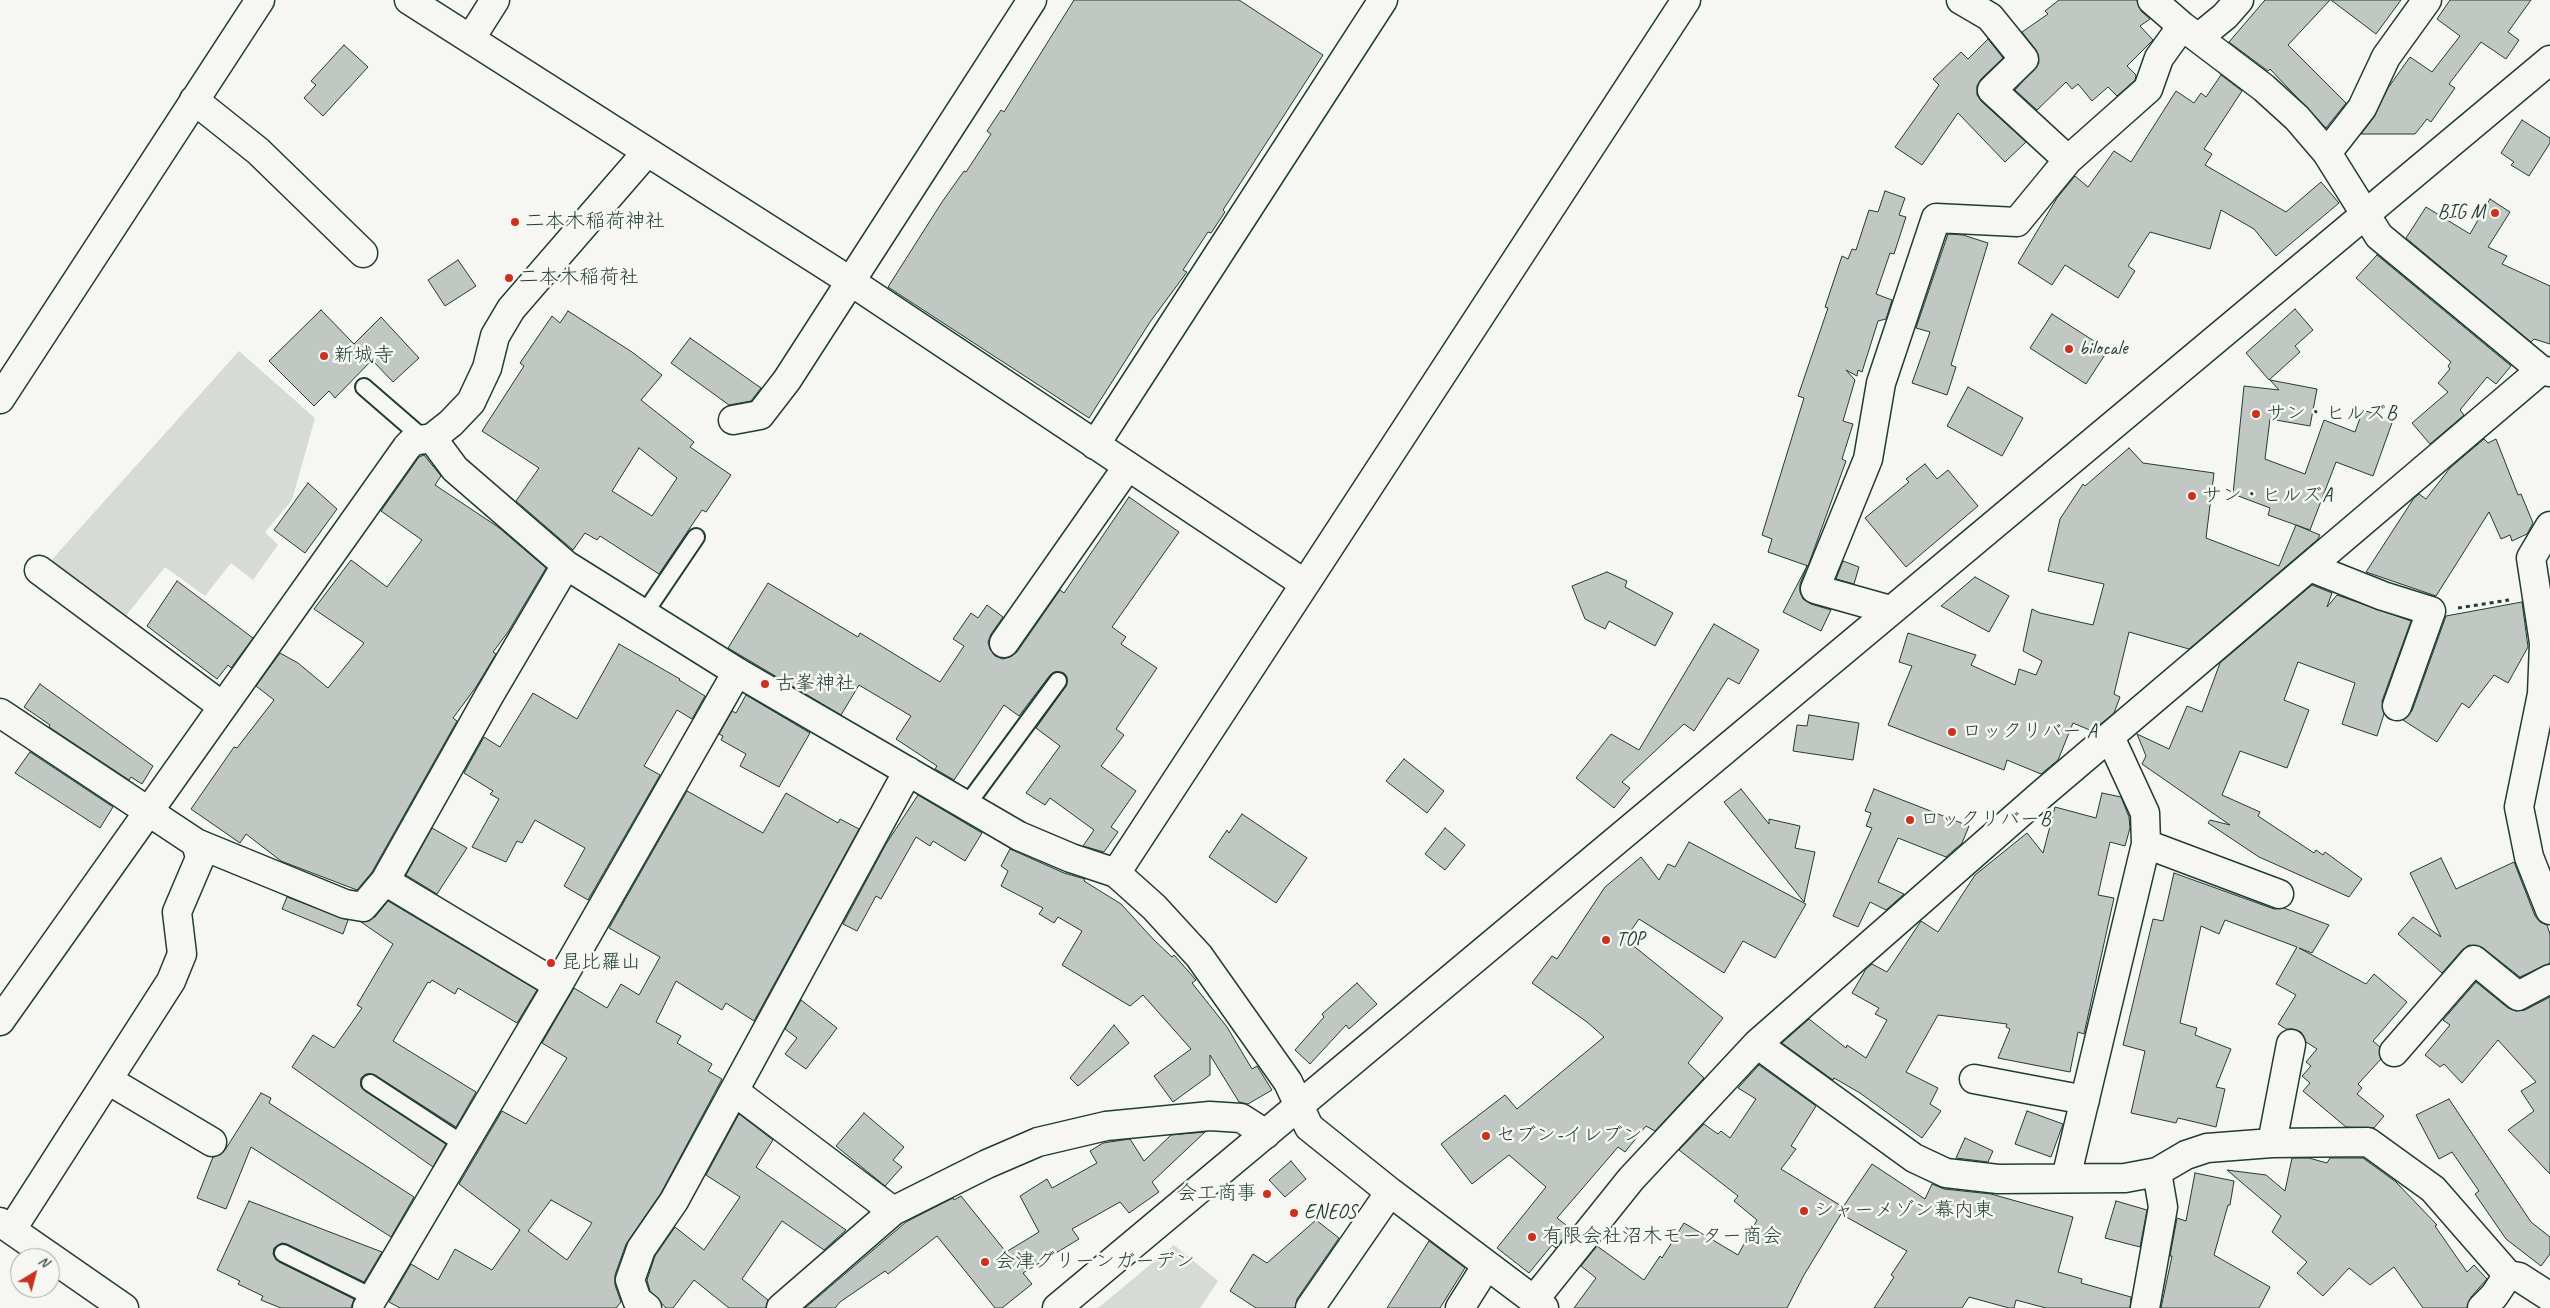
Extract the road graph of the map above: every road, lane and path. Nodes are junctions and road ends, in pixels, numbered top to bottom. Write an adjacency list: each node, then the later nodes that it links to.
1 (260, 0): 14 (street)
2 (409, 0): 12 (street)
3 (496, 0): 12 (street)
4 (1032, 0): 20 (street)
5 (1383, 0): 26 (street)
6 (1686, 0): 33 (street)
7 (1961, 0): 17 (street)
8 (2152, 0): 11 (street)
9 (2239, 0): 11 (street)
10 (2427, 0): 16 (street)
11 (2190, 32): 16 (street); 17 (street)
12 (471, 38): 15 (street)
13 (2550, 60): 18 (street)
14 (194, 100): 19 (street); 23 (street)
15 (647, 152): 20 (street); 25 (street)
16 (2327, 153): 18 (street)
17 (2068, 160): 35 (street)
18 (2366, 214): 21 (street); 35 (street)
19 (363, 253)
20 (850, 281): 24 (street); 26 (street)
21 (2546, 371): 31 (street)
22 (364, 387): 25 (lane)
23 (0, 399)
24 (733, 420)
25 (428, 438): 30 (street); 42 (street)
26 (1095, 444): 27 (street)
27 (1128, 466): 33 (street); 38 (street)
28 (2550, 526): 34 (street)
29 (696, 537): 37 (lane)
30 (566, 565): 37 (street); 52 (street)
31 (2310, 567): 36 (street); 45 (street)
32 (39, 570): 42 (street)
33 (1305, 584): 51 (street)
34 (2536, 594): 36 (path); 41 (street)
35 (1890, 610): 66 (street)
36 (2431, 611): 43 (street)
37 (644, 614): 39 (street)
38 (1004, 643)
39 (737, 672): 46 (street); 56 (street)
40 (1058, 681): 47 (lane)
41 (2546, 692): 54 (street)
42 (222, 706): 48 (street)
43 (2397, 706)
44 (0, 713): 48 (street)
45 (2110, 738): 50 (street); 58 (street)
46 (908, 771): 47 (street); 64 (street)
47 (966, 806): 51 (street)
48 (147, 810): 49 (street); 57 (street)
49 (196, 843): 52 (street); 62 (street)
50 (2146, 844): 53 (street); 65 (street)
51 (1116, 872): 66 (street)
52 (384, 881): 56 (street)
53 (2279, 894)
54 (2550, 910)
55 (2550, 978): 60 (street)
56 (558, 985): 70 (street)
57 (0, 1021)
58 (1756, 1044): 72 (street); 81 (street)
59 (2291, 1044): 69 (street)
60 (2394, 1052)
61 (1974, 1079): 65 (street)
62 (108, 1080): 68 (street); 75 (street)
63 (370, 1083): 70 (lane)
64 (734, 1091): 74 (street); 83 (street)
65 (2085, 1100): 72 (street)
66 (1299, 1107): 67 (street); 73 (street)
67 (1266, 1134): 74 (street); 85 (street)
68 (212, 1142)
69 (2272, 1143): 71 (street); 78 (street)
70 (463, 1144): 80 (street)
71 (2157, 1172): 72 (street); 88 (street)
72 (2066, 1178)
73 (1390, 1192): 77 (street); 86 (street)
74 (894, 1211): 84 (street)
75 (6, 1225): 82 (street)
76 (283, 1253): 80 (lane)
77 (1487, 1265): 81 (street); 87 (street)
78 (2508, 1275): 79 (street); 89 (street)
79 (2550, 1297)
80 (369, 1302)
81 (1539, 1304)
82 (124, 1308)
83 (647, 1308)
84 (781, 1308)
85 (1057, 1308)
86 (1310, 1308)
87 (1460, 1308)
88 (2145, 1308)
89 (2482, 1308)

